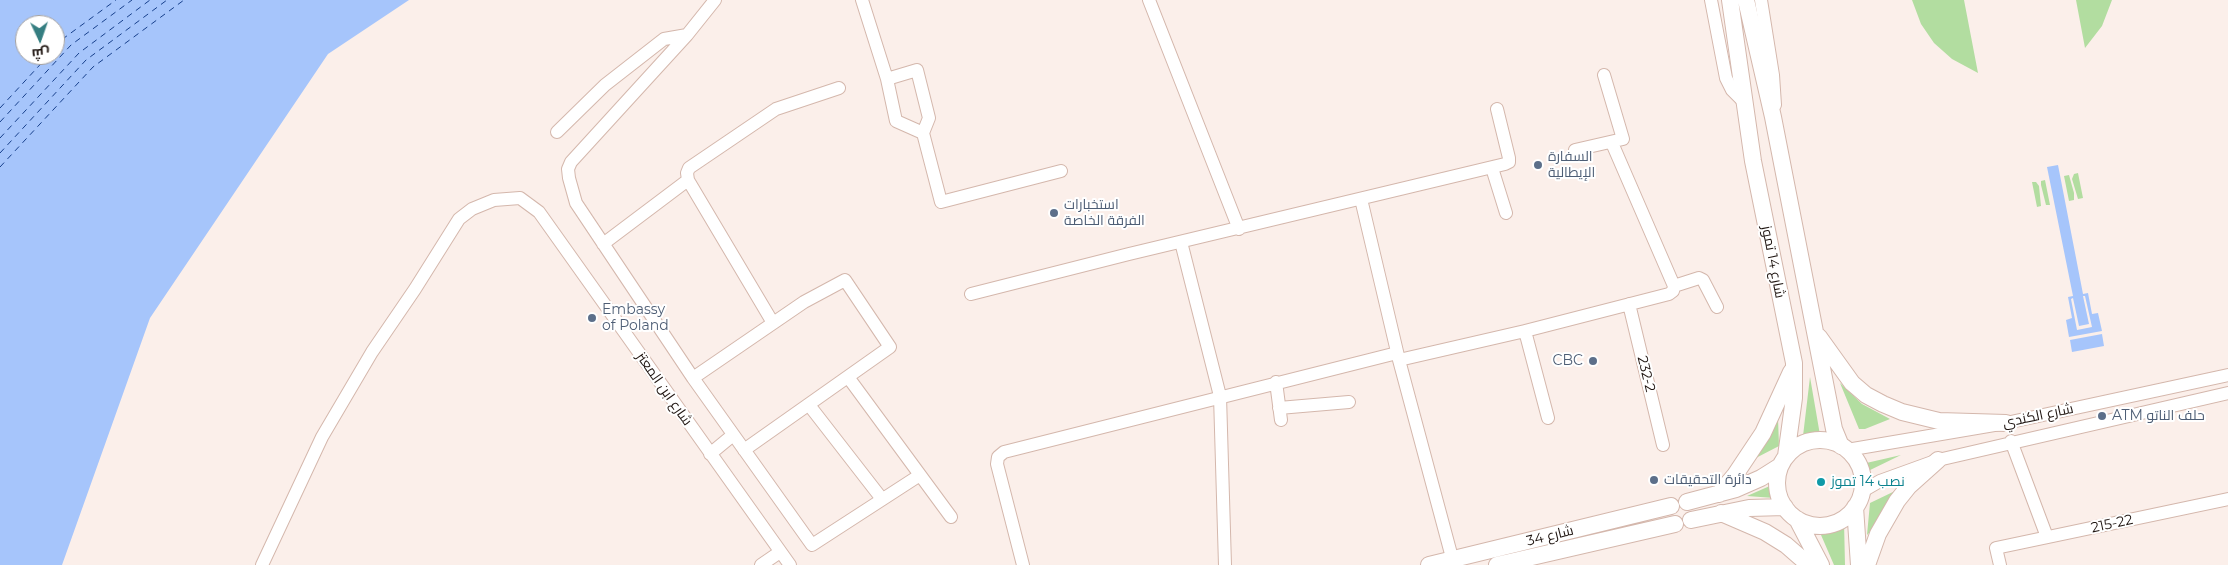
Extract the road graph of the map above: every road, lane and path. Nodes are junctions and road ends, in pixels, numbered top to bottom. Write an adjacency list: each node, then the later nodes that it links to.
1 (715, 0): 8 (street)
2 (862, 0): 10 (street)
3 (1149, 0): 24 (street)
4 (1711, 0): 12 (street)
5 (1730, 0): 12 (main road, شارع 14 تموز)
6 (1746, 0): 14 (main road, شارع 14 تموز)
7 (1762, 0): 14 (street)
8 (688, 35): 15 (street); 26 (street)
9 (1604, 75): 17 (street)
10 (887, 78): 16 (street); 16 (street)
11 (838, 88): 21 (street)
12 (1743, 101): 35 (main road, شارع 14 تموز)
13 (1497, 109): 19 (street)
14 (1773, 117): 32 (main road, شارع 14 تموز)
15 (557, 132)
16 (922, 133): 20 (street)
17 (1612, 143): 18 (street); 27 (street)
18 (1576, 150)
19 (1492, 168): 22 (street); 23 (street)
20 (1061, 171)
21 (688, 180): 26 (street); 31 (street)
22 (1361, 199): 24 (street); 34 (street)
23 (1506, 213)
24 (1239, 229): 25 (street)
25 (1181, 242): 28 (street); 42 (street)
26 (603, 244): 37 (street)
27 (1674, 286): 29 (street); 30 (street)
28 (971, 294)
29 (1629, 304): 33 (street); 50 (street, 232-2)
30 (1718, 307)
31 (773, 323): 37 (street); 38 (street)
32 (1814, 327): 47 (main road); 51 (main road, شارع 14 تموز)
33 (1524, 331): 34 (street); 46 (street)
34 (1398, 356): 39 (street); 71 (street)
35 (1794, 363): 55 (main road, شارع 14 تموز); 57 (main road)
36 (2228, 375): 40 (street, شارع الكندي)
37 (693, 378): 48 (street)
38 (848, 378): 45 (street); 56 (street)
39 (1276, 382): 42 (street); 44 (street)
40 (2196, 382): 43 (street); 47 (street, شارع الكندي)
41 (2228, 393): 43 (street, شارع الكندي)
42 (1220, 396): 75 (street); 76 (street)
43 (2201, 399): 49 (street, شارع الكندي)
44 (1349, 402)
45 (809, 405): 52 (street); 58 (street)
46 (1548, 418)
47 (2006, 423): 51 (street, شارع الكندي)
48 (733, 435): 52 (street); 53 (street)
49 (2011, 442): 54 (street, شارع الكندي); 69 (street)
50 (1663, 444)
51 (1844, 448): 55 (main road); 60 (main road)
52 (744, 450): 58 (street)
53 (710, 454): 70 (street, شارع ابن المعتز); 72 (street, شارع ابن المعتز)
54 (1938, 460): 60 (street, شارع الكندي); 82 (main road)
55 (1783, 461): 57 (main road); 63 (main road)
56 (920, 475): 58 (street); 65 (street)
57 (1719, 494): 61 (main road)
58 (882, 499)
59 (2228, 499): 69 (street, 215-22)
60 (1858, 500): 66 (main road); 81 (main road)
61 (1687, 502)
62 (1671, 506): 71 (main road, شارع 34)
63 (1785, 507): 64 (main road); 66 (main road)
64 (1721, 514): 67 (main road); 79 (main road)
65 (951, 517)
66 (1797, 519): 80 (main road)
67 (1691, 520)
68 (1675, 524): 78 (main road, شارع 34)
69 (2047, 538): 83 (street, 215-22)
70 (780, 552): 73 (street); 74 (street, شارع ابن المعتز)
71 (1453, 562): 77 (main road, شارع 34)
72 (262, 565)
73 (761, 565)
74 (790, 565)
75 (1023, 565)
76 (1225, 565)
77 (1428, 565)
78 (1497, 565)
79 (1809, 565)
80 (1821, 565)
81 (1859, 565)
82 (1867, 565)
83 (2000, 565)

